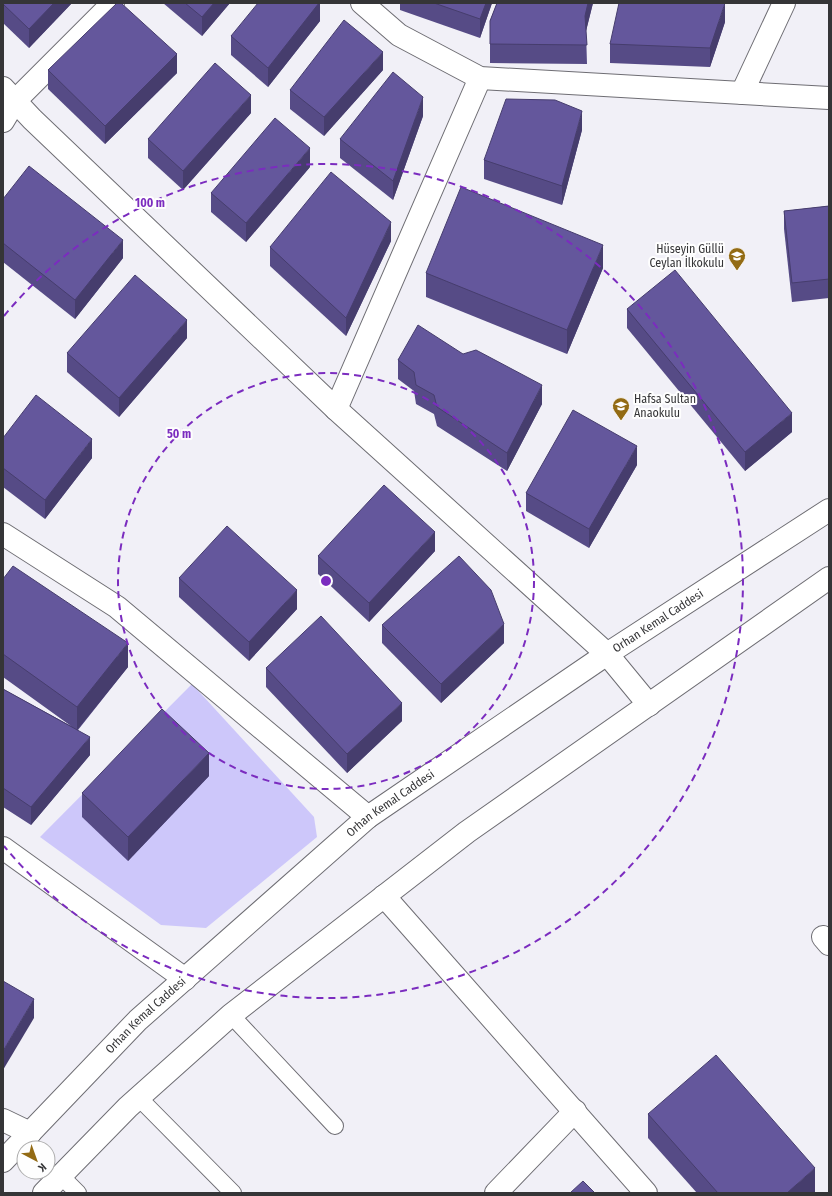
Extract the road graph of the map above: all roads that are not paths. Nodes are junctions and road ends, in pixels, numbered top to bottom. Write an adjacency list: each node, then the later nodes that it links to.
1 (113, 3): 6 (street)
2 (362, 3): 4 (street)
3 (784, 3): 5 (street)
4 (480, 78): 5 (street); 9 (street)
5 (742, 93): 7 (street)
6 (9, 95): 8 (street); 9 (street)
7 (829, 98)
8 (3, 121)
9 (336, 409): 13 (street)
10 (829, 510): 13 (street, Orhan Kemal Caddesi)
11 (3, 534): 15 (street)
12 (829, 578): 14 (street)
13 (606, 654): 14 (street); 15 (street, Orhan Kemal Caddesi)
14 (649, 705): 17 (street)
15 (368, 817): 18 (street, Orhan Kemal Caddesi)
16 (3, 848): 18 (street)
17 (384, 896): 19 (street); 21 (street)
18 (185, 979): 24 (street, Orhan Kemal Caddesi)
19 (231, 1015): 20 (street); 23 (lane)
20 (139, 1098): 26 (street); 29 (lane)
21 (575, 1111): 30 (street); 31 (street)
22 (3, 1120): 24 (street)
23 (335, 1126)
24 (30, 1134): 25 (street, Orhan Kemal Caddesi)
25 (3, 1161)
26 (61, 1176): 27 (street); 28 (lane)
27 (44, 1193)
28 (78, 1193)
29 (233, 1193)
30 (496, 1193)
31 (646, 1193)

